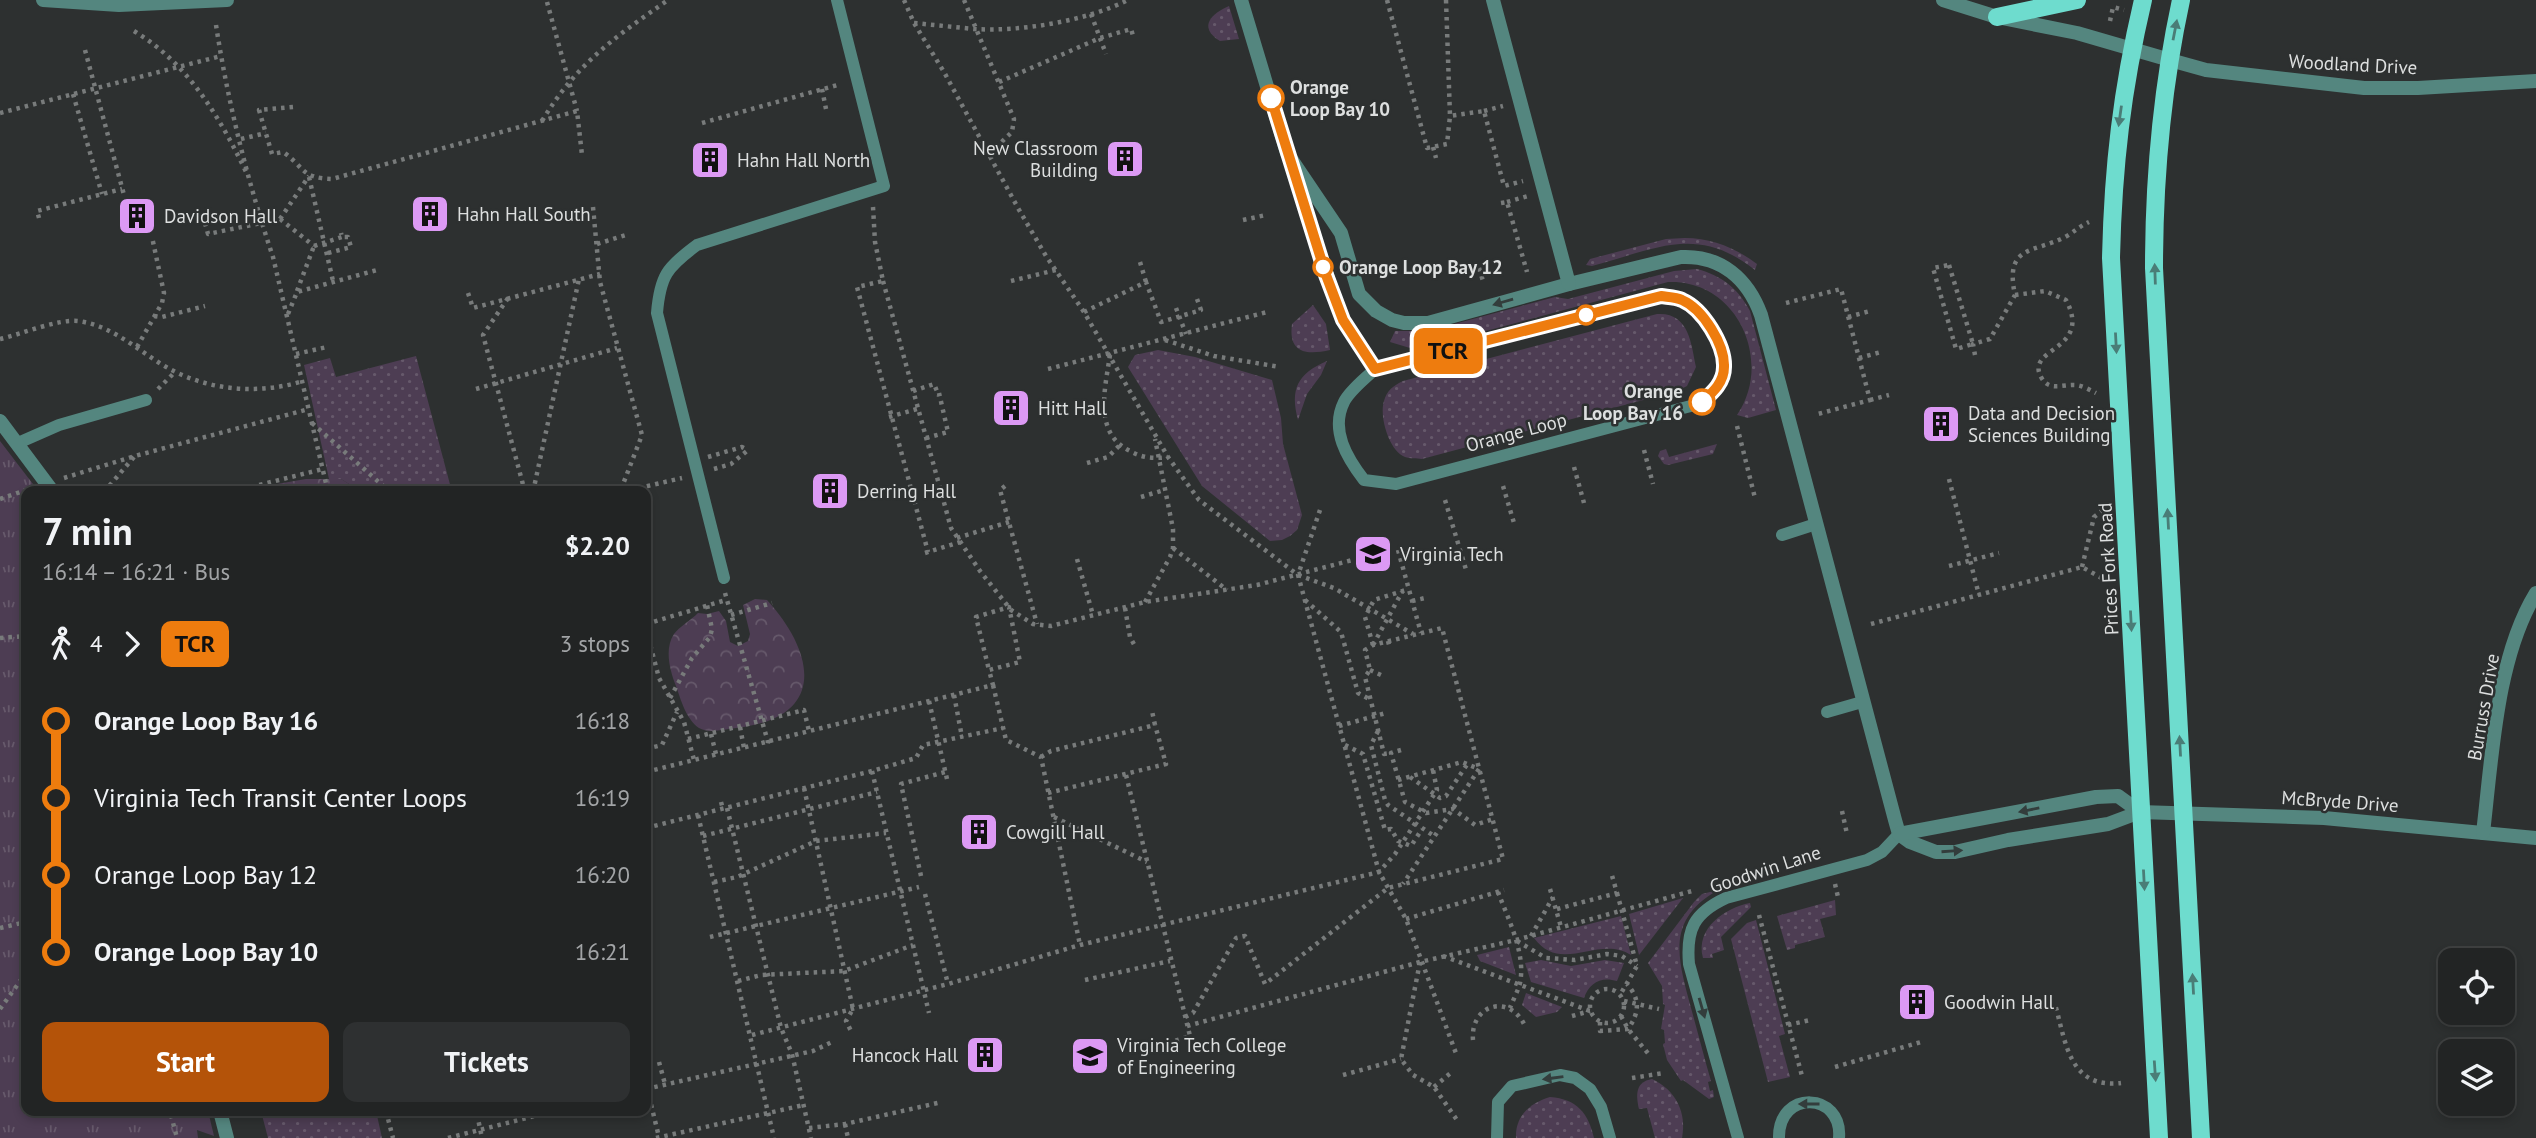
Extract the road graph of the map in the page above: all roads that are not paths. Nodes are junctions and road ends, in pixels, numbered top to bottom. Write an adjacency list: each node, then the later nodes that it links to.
1 (43, 0): 2 (street)
2 (228, 0)
3 (837, 0): 23 (lane)
4 (1241, 0): 14 (street)
5 (1493, 0): 15 (street)
6 (1943, 0): 10 (street, Woodland Drive)
7 (2077, 0): 10 (main road)
8 (2143, 0): 11 (main road, Prices Fork Road)
9 (2181, 0): 12 (main road, one-way to 9)
10 (1997, 17): 11 (street, Woodland Drive)
11 (2132, 49): 12 (street, Woodland Drive); 27 (main road, Prices Fork Road, one-way to 27)
12 (2170, 60): 13 (street, Woodland Drive); 28 (main road, one-way to 12)
13 (2536, 81)
14 (1287, 153): 15 (street, one-way to 14); 16 (lane)
15 (1569, 284): 21 (street)
16 (1375, 369): 16 (lane, Orange Loop)
17 (146, 400): 19 (lane)
18 (0, 421): 19 (street)
19 (18, 443): 20 (street)
20 (57, 486)
21 (1816, 524): 22 (lane); 25 (street)
22 (1782, 535)
23 (724, 578)
24 (2536, 593): 29 (street, Burruss Drive)
25 (1862, 702): 26 (lane); 30 (street)
26 (1827, 712)
27 (2140, 812): 28 (street, McBryde Drive); 30 (street, one-way to 30); 30 (street, one-way to 27); 39 (main road, Prices Fork Road, one-way to 39)
28 (2183, 814): 29 (street, McBryde Drive); 40 (main road, one-way to 28)
29 (2483, 833): 31 (street, McBryde Drive)
30 (1899, 834): 36 (lane, Goodwin Lane, one-way to 36)
31 (2536, 838)
32 (221, 1116): 33 (street)
33 (227, 1138)
34 (1497, 1138): 35 (lane, one-way to 34)
35 (1610, 1138)
36 (1738, 1138)
37 (1779, 1138): 38 (lane, one-way to 37)
38 (1839, 1138)
39 (2159, 1138)
40 (2200, 1138)

